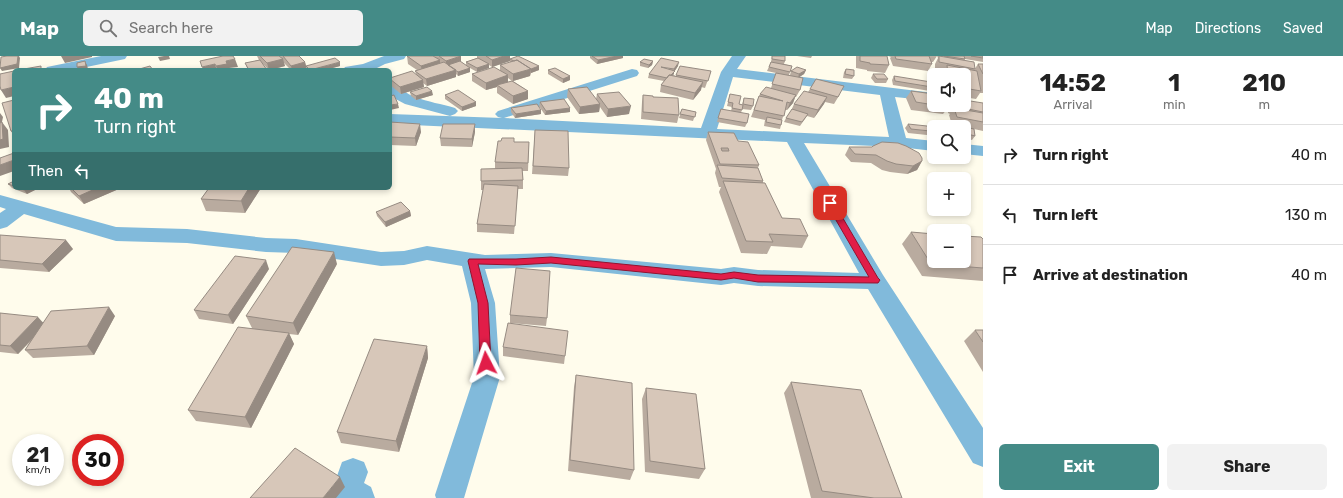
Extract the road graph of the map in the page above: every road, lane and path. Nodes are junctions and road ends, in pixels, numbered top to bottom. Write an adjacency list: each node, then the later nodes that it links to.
1 (120, 56): 4 (street)
2 (399, 56): 5 (street)
3 (739, 56): 6 (street)
4 (62, 68)
5 (369, 68)
6 (728, 72): 9 (street); 13 (street)
7 (632, 73): 12 (street)
8 (392, 91): 12 (street)
9 (886, 91): 10 (street); 15 (street)
10 (927, 96)
11 (392, 119): 12 (street)
12 (476, 121): 13 (street)
13 (707, 134): 14 (street)
14 (793, 138): 15 (street); 23 (street)
15 (899, 142): 16 (street)
16 (927, 145)
17 (971, 150): 18 (street)
18 (983, 151)
19 (0, 201): 20 (street)
20 (21, 207): 21 (street); 22 (street)
21 (0, 223)
22 (472, 261): 23 (street); 25 (street)
23 (875, 280): 24 (street)
24 (983, 453)
25 (452, 497)

